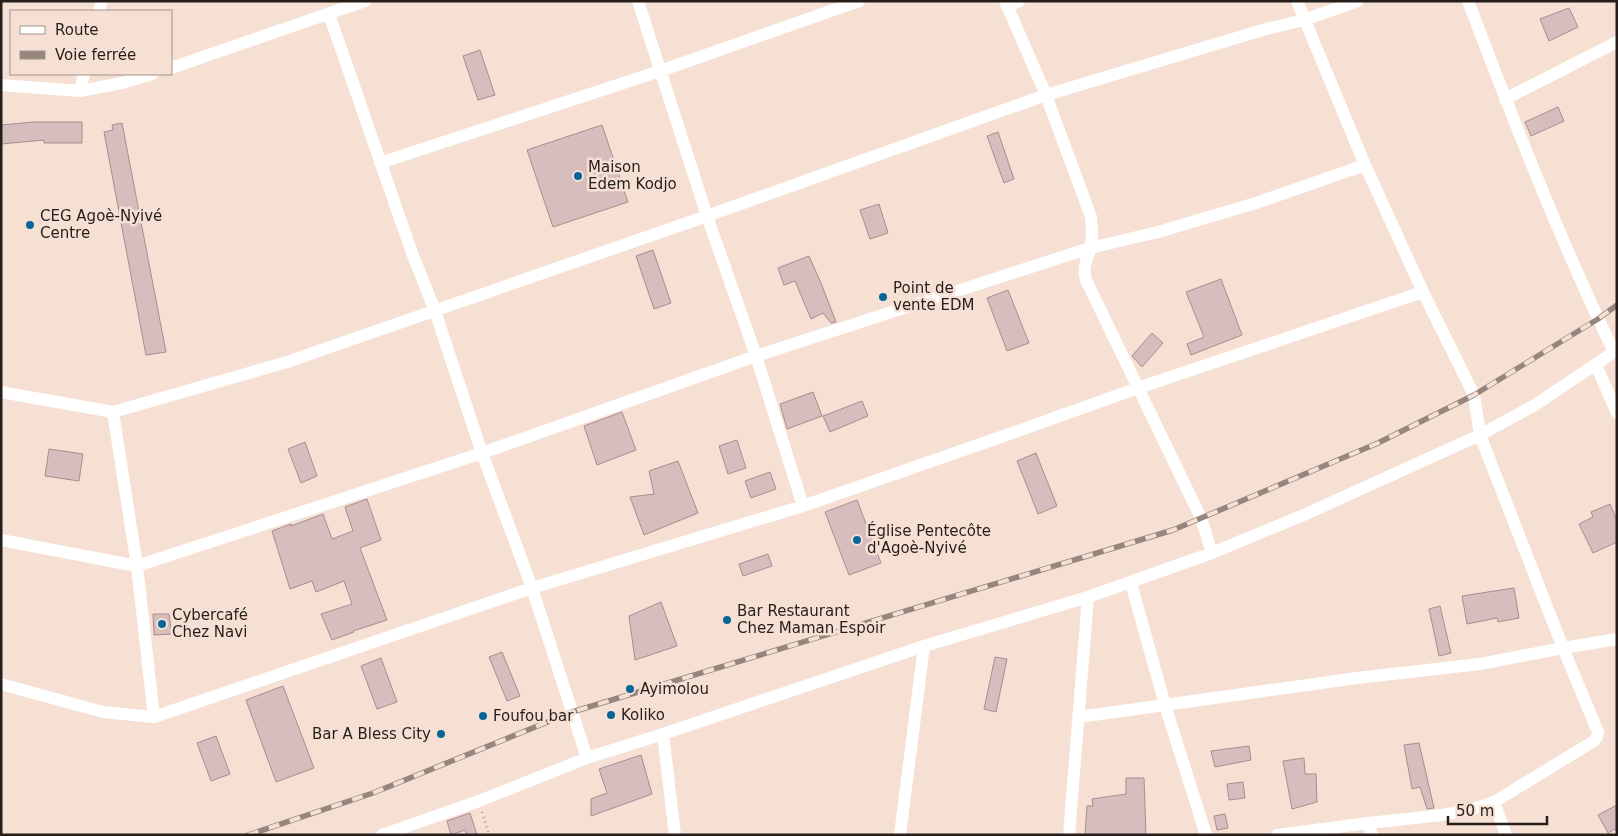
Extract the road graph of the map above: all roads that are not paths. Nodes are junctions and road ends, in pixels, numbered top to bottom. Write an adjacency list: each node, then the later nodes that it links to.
1 (365, 1): 9 (street)
2 (638, 1): 13 (street)
3 (859, 1): 13 (street)
4 (1019, 1): 8 (street)
5 (1297, 1): 10 (street)
6 (1358, 1): 10 (street)
7 (1468, 1): 19 (street)
8 (1006, 4): 18 (street)
9 (330, 14): 12 (street); 20 (street)
10 (1304, 20): 18 (street); 21 (street)
11 (1617, 42): 19 (street)
12 (172, 68)
13 (660, 71): 20 (street); 22 (street)
14 (84, 75): 17 (street)
15 (149, 75): 17 (street)
16 (1, 85): 17 (street)
17 (80, 91)
18 (1046, 95): 22 (street); 23 (street)
19 (1506, 98): 26 (street)
20 (380, 163): 25 (street)
21 (1365, 165): 23 (street); 24 (street)
22 (708, 216): 25 (street); 27 (street)
23 (1090, 248): 27 (street); 29 (street)
24 (1423, 292): 29 (street); 33 (street)
25 (435, 311): 31 (street); 34 (street)
26 (1615, 351): 28 (street)
27 (756, 356): 34 (street); 35 (street)
28 (1596, 365): 32 (street); 33 (street)
29 (1138, 388): 35 (street); 37 (street)
30 (1, 392): 31 (street)
31 (113, 412): 38 (street)
32 (1617, 413)
33 (1480, 435): 37 (street); 44 (street)
34 (482, 453): 38 (street); 40 (street)
35 (803, 506): 40 (street)
36 (1, 540): 38 (street)
37 (1212, 553): 39 (street)
38 (137, 566): 48 (street)
39 (1131, 582): 41 (street); 46 (street)
40 (532, 588): 48 (street); 50 (street)
41 (1088, 597): 43 (street); 47 (street)
42 (1617, 639): 44 (street)
43 (924, 646): 49 (street); 55 (street)
44 (1562, 648): 46 (street); 51 (street)
45 (1, 684): 48 (street)
46 (1165, 705): 47 (street); 57 (street)
47 (1079, 717): 56 (street)
48 (154, 718)
49 (663, 734): 50 (street); 54 (street)
50 (588, 758): 53 (street)
51 (1494, 802): 52 (street); 60 (street)
52 (1368, 822): 58 (street); 59 (street)
53 (382, 835)
54 (676, 835)
55 (900, 835)
56 (1069, 835)
57 (1206, 835)
58 (1277, 835)
59 (1372, 835)
60 (1506, 835)

